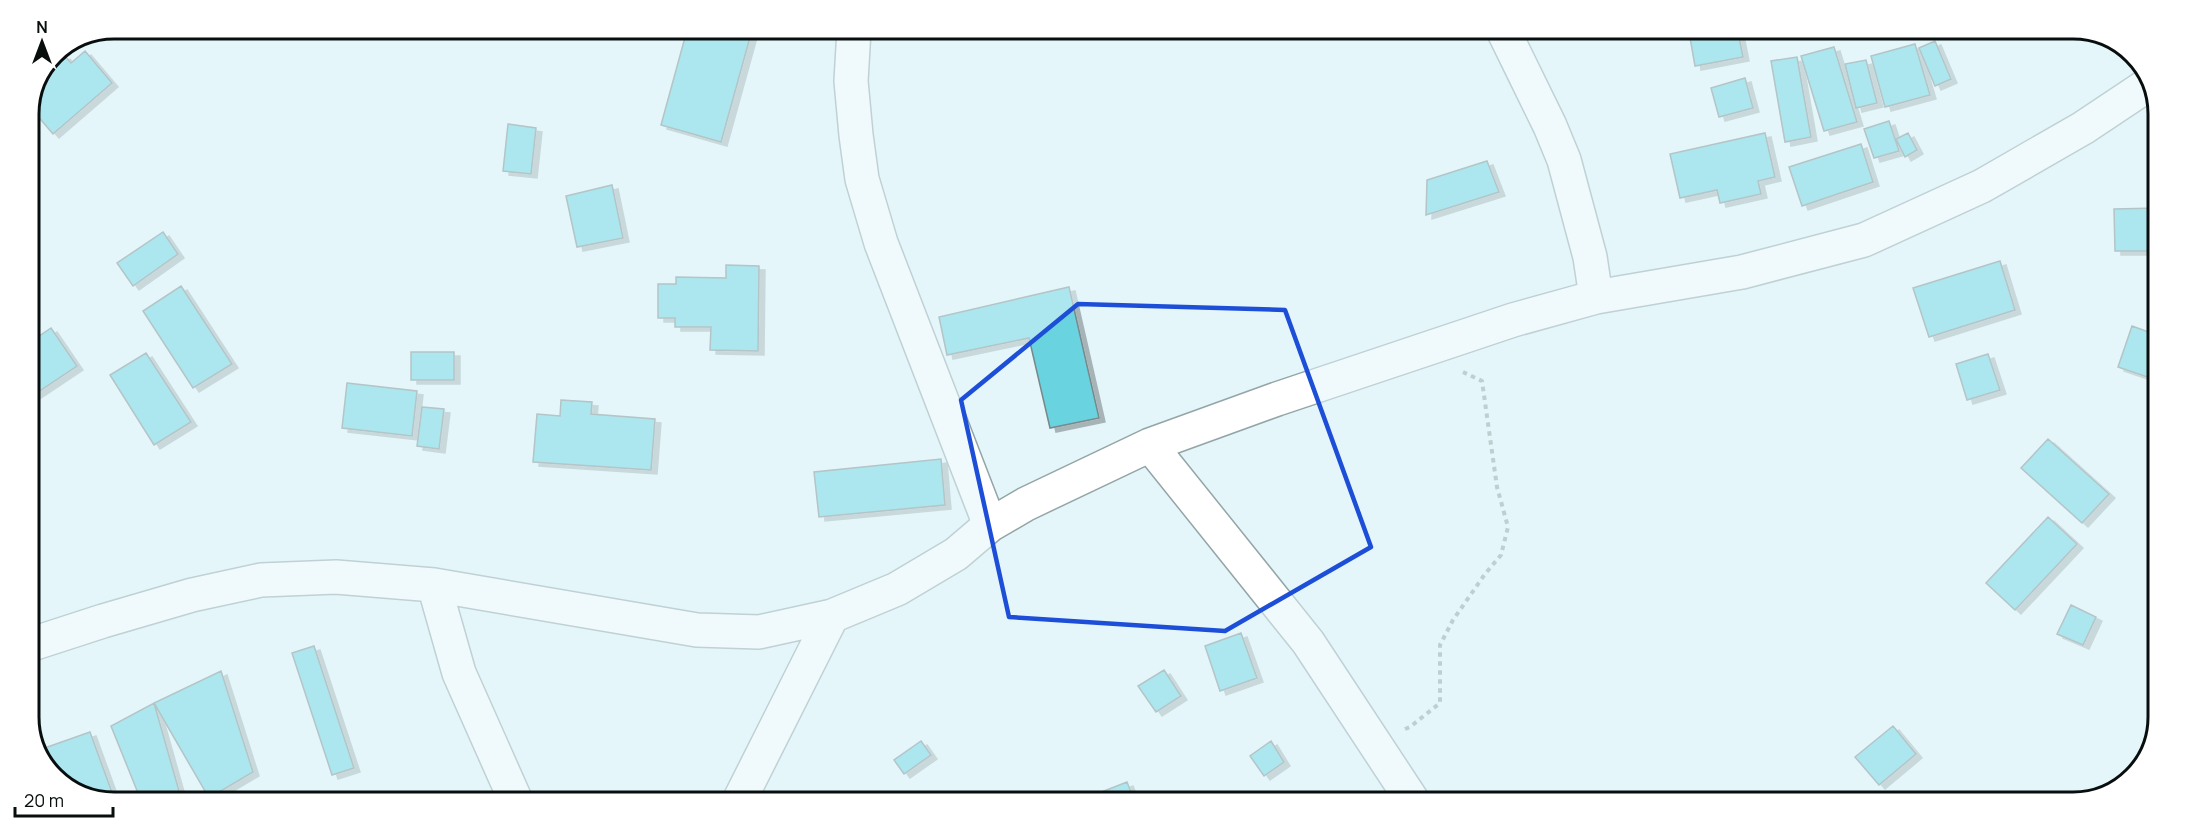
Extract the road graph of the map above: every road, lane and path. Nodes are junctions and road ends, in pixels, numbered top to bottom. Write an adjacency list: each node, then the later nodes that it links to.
1 (853, 39): 7 (street)
2 (1507, 39): 4 (street)
3 (2143, 88): 4 (street)
4 (1596, 297): 5 (street)
5 (1422, 351): 6 (street); 11 (path)
6 (1150, 445): 7 (street); 11 (street)
7 (990, 525): 9 (street)
8 (434, 585): 9 (street); 10 (street); 12 (street)
9 (832, 616): 13 (street)
10 (39, 642)
11 (1373, 739): 14 (street)
12 (512, 792)
13 (744, 792)
14 (1407, 792)

